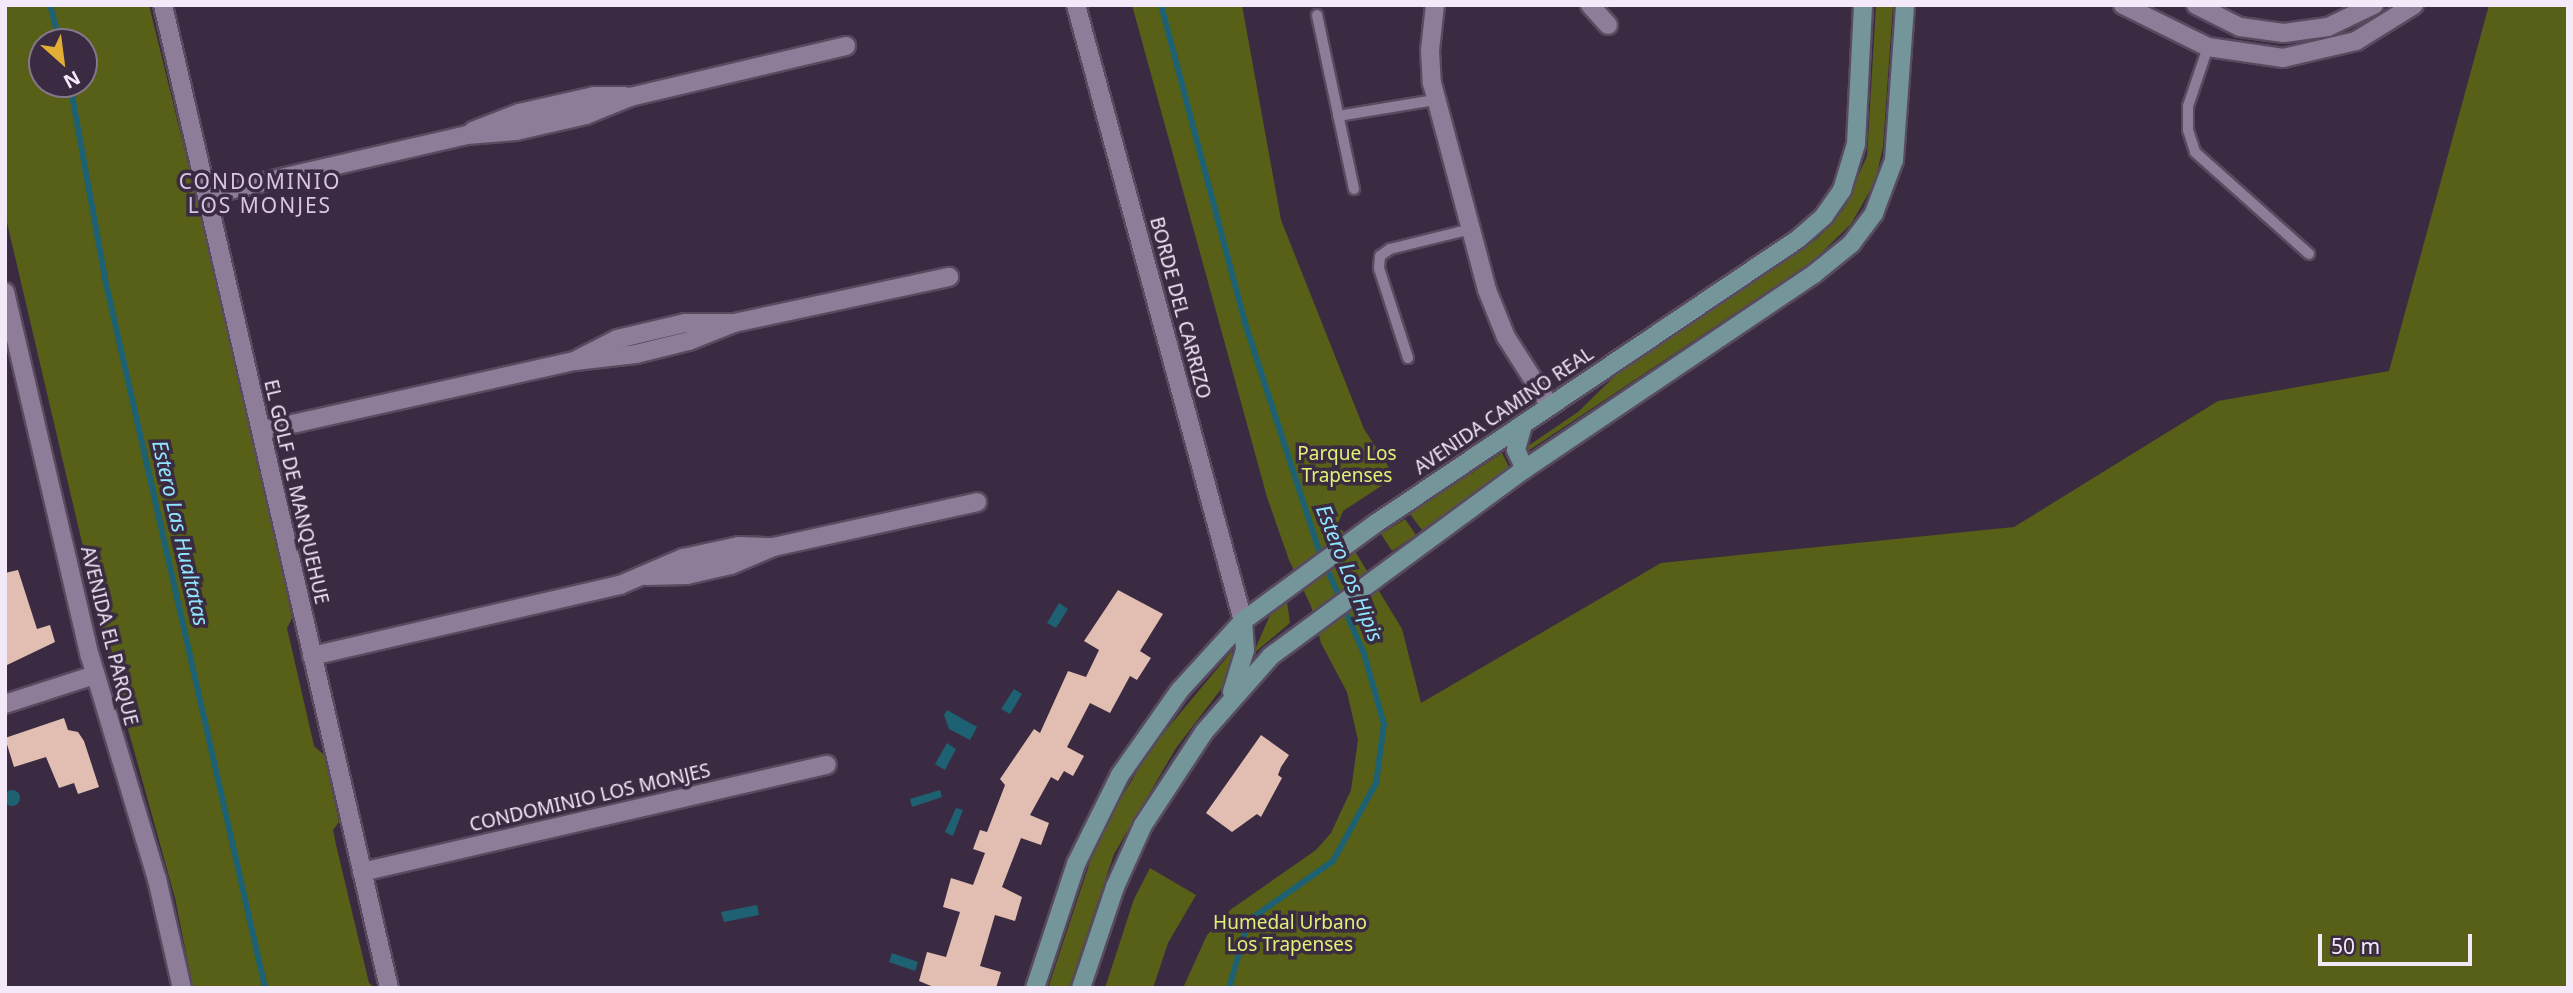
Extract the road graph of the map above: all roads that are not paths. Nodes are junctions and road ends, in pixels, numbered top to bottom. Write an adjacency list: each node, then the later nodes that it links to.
1 (163, 5): 18 (street, EL GOLF DE MANQUEHUE)
2 (1076, 5): 29 (street, BORDE DEL CARRIZO)
3 (1435, 5): 15 (street)
4 (1590, 5): 12 (street)
5 (1863, 5): 24 (main road, AVENIDA CAMINO REAL)
6 (1905, 5): 27 (main road)
7 (2123, 5): 14 (street)
8 (2196, 5): 9 (street)
9 (2374, 5)
10 (2414, 5): 14 (street)
11 (1317, 15): 16 (lane)
12 (1608, 25)
13 (846, 46): 18 (street)
14 (2208, 47): 20 (lane)
15 (1435, 100): 16 (lane); 19 (street)
16 (1338, 116): 17 (lane)
17 (1354, 189)
18 (207, 195): 26 (street, EL GOLF DE MANQUEHUE)
19 (1471, 229): 23 (lane); 24 (street)
20 (2309, 254)
21 (949, 277): 26 (street)
22 (5, 292): 31 (street, AVENIDA EL PARQUE)
23 (1408, 358)
24 (1550, 406): 25 (main road, AVENIDA CAMINO REAL)
25 (1523, 425): 27 (main road); 29 (main road, AVENIDA CAMINO REAL)
26 (261, 431): 30 (street, EL GOLF DE MANQUEHUE)
27 (1525, 468): 32 (main road)
28 (977, 502): 30 (street)
29 (1243, 621): 32 (main road); 38 (main road, AVENIDA CAMINO REAL)
30 (312, 656): 35 (street, EL GOLF DE MANQUEHUE)
31 (95, 675): 33 (street); 36 (street, AVENIDA EL PARQUE)
32 (1228, 702): 39 (main road)
33 (5, 704)
34 (827, 765): 35 (street, CONDOMINIO LOS MONJES)
35 (362, 872): 37 (street, EL GOLF DE MANQUEHUE)
36 (182, 988)
37 (389, 988)
38 (1035, 988)
39 (1082, 988)

